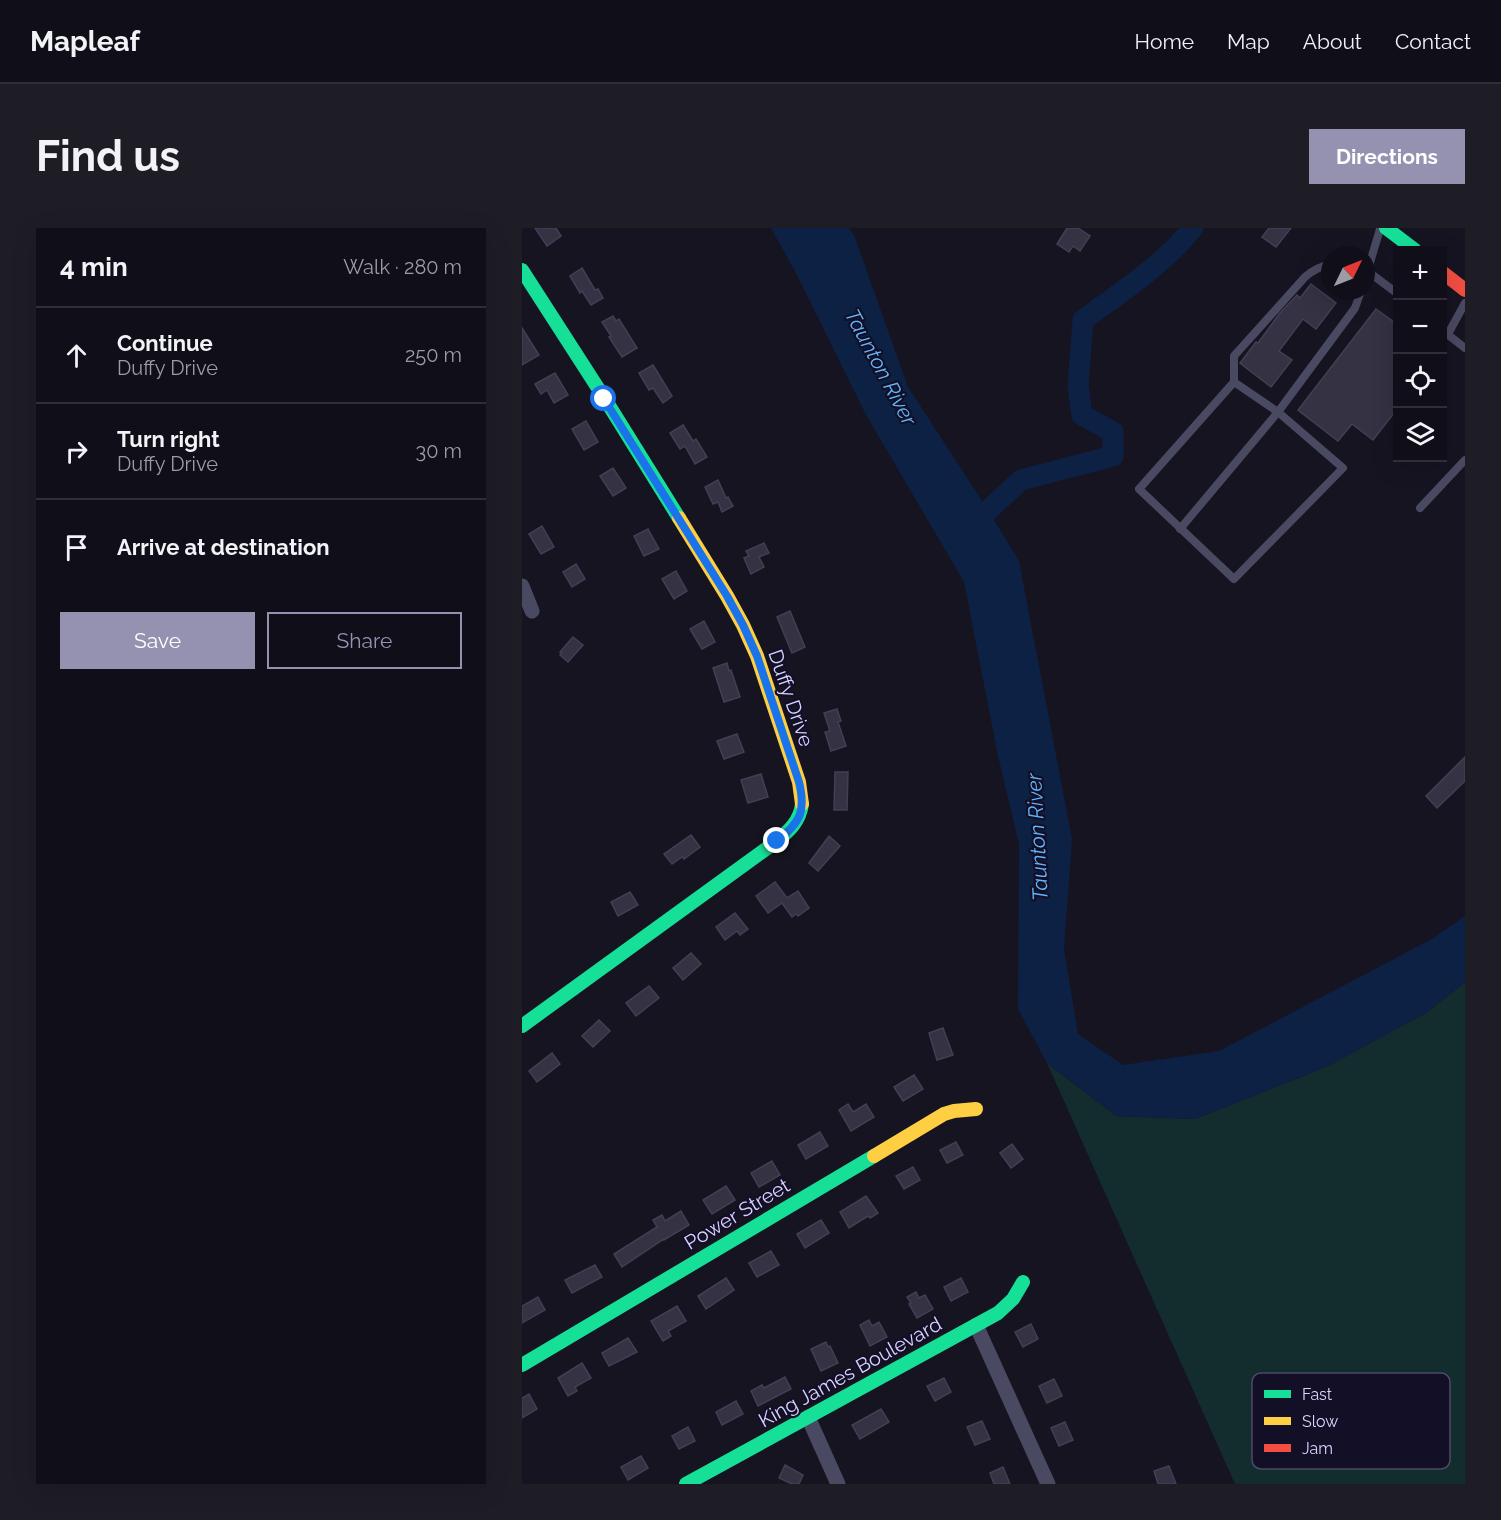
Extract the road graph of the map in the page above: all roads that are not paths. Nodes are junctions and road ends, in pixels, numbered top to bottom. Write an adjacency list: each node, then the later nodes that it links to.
1 (1381, 228): 4 (lane)
2 (1386, 228): 3 (main road)
3 (1410, 246)
4 (1375, 247)
5 (1321, 266): 16 (lane)
6 (522, 270): 23 (main road, Duffy Drive)
7 (1447, 275): 10 (main road)
8 (1375, 278): 9 (lane)
9 (1393, 290)
10 (1465, 290)
11 (1358, 300): 17 (lane)
12 (1465, 303): 13 (lane)
13 (1447, 329)
14 (1447, 334): 15 (lane)
15 (1465, 348)
16 (1234, 382): 17 (lane); 20 (lane)
17 (1278, 412): 20 (lane); 20 (lane)
18 (1465, 460): 19 (lane)
19 (1420, 508)
20 (1180, 529)
21 (522, 586): 22 (street)
22 (532, 611)
23 (522, 1026)
24 (976, 1109): 27 (main road, Power Street)
25 (1023, 1282): 26 (main road, King James Boulevard)
26 (976, 1325): 28 (main road, King James Boulevard); 31 (street)
27 (522, 1365)
28 (808, 1417): 29 (main road, King James Boulevard); 30 (street)
29 (686, 1484)
30 (838, 1484)
31 (1048, 1484)

